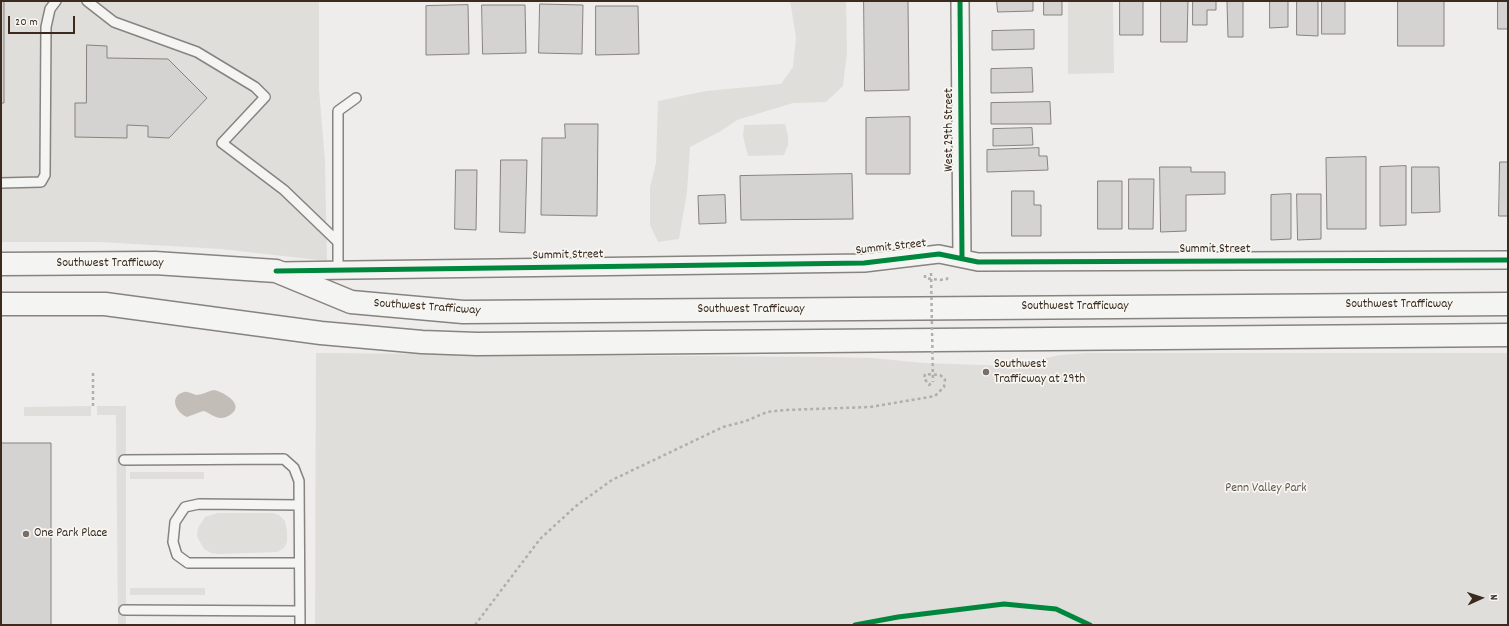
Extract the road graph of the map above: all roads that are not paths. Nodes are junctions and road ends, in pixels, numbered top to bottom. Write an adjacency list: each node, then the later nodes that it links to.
1 (56, 1): 5 (lane)
2 (87, 1): 6 (lane)
3 (960, 1): 7 (street, West 29th Street)
4 (356, 98): 6 (lane)
5 (1, 183)
6 (338, 242): 10 (lane)
7 (962, 258): 8 (street, Summit Street); 10 (street, Summit Street)
8 (1508, 260)
9 (1, 264): 11 (main road, Southwest Trafficway)
10 (338, 269): 11 (street, Summit Street)
11 (276, 271): 13 (main road, Southwest Trafficway)
12 (1, 304): 14 (main road)
13 (1508, 304)
14 (1508, 335)
15 (124, 460): 16 (lane)
16 (299, 505): 17 (lane); 17 (lane)
17 (299, 563): 19 (lane)
18 (124, 610): 19 (lane)
19 (300, 610): 20 (lane)
20 (300, 625)

